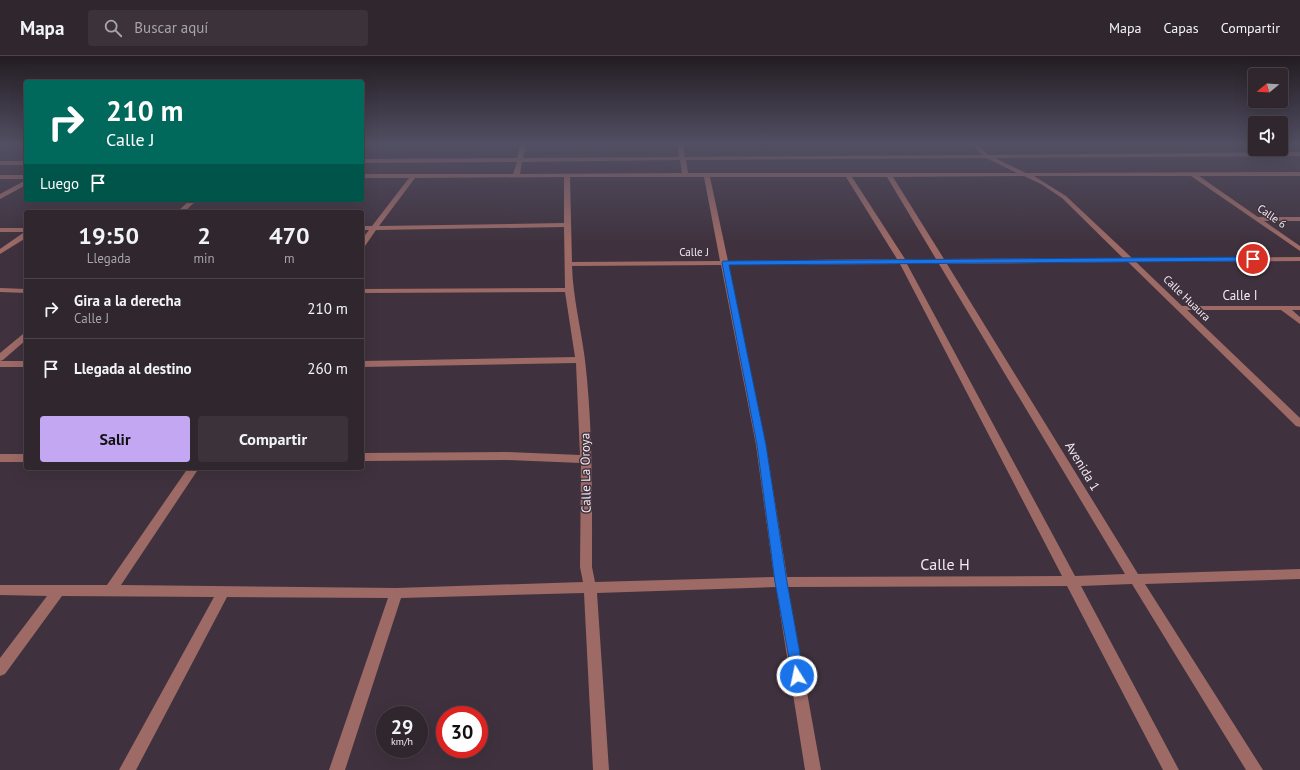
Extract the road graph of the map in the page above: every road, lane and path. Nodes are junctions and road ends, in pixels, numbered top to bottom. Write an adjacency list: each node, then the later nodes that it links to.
1 (413, 176): 17 (street)
2 (567, 176): 16 (street, Calle La Oroya)
3 (707, 176): 29 (street)
4 (848, 176): 27 (street)
5 (889, 176): 28 (street, Avenida 1)
6 (1028, 176): 25 (street, Calle Huaura)
7 (1195, 176): 14 (street, Calle 6)
8 (0, 177): 9 (street)
9 (24, 177)
10 (24, 183): 11 (street)
11 (0, 197)
12 (192, 202): 13 (street)
13 (182, 210)
14 (1257, 219): 15 (street); 23 (street, Calle 6)
15 (1300, 219)
16 (568, 225): 17 (street); 30 (street, Calle La Oroya)
17 (374, 227): 18 (street); 22 (street)
18 (364, 228)
19 (0, 230): 20 (street)
20 (24, 230)
21 (24, 236): 24 (street)
22 (364, 241)
23 (1300, 249)
24 (0, 252)
25 (1129, 259): 26 (street, Calle J); 28 (street, Calle J); 35 (street, Calle Huaura)
26 (1300, 259)
27 (902, 261): 28 (street, Calle J); 29 (street, Calle J); 53 (street)
28 (942, 261): 52 (street, Avenida 1)
29 (725, 263): 30 (street, Calle J); 54 (street)
30 (569, 264): 32 (street, Calle La Oroya)
31 (0, 290): 33 (street)
32 (569, 290): 34 (street); 41 (street, Calle La Oroya)
33 (24, 291)
34 (364, 291)
35 (1180, 308): 36 (street, Calle I); 45 (street, Calle Huaura)
36 (1283, 308): 37 (street, Calle I); 38 (street)
37 (1300, 308)
38 (1300, 321)
39 (24, 338): 40 (street)
40 (0, 358)
41 (580, 360): 44 (street); 49 (street, Calle La Oroya)
42 (0, 364): 43 (street)
43 (24, 364)
44 (364, 364)
45 (1300, 424)
46 (364, 457): 49 (street)
47 (0, 458): 48 (street)
48 (24, 458)
49 (586, 459): 55 (street, Calle La Oroya)
50 (193, 470): 58 (street)
51 (1300, 574): 52 (street, Calle H)
52 (1135, 579): 53 (street, Calle H); 67 (street, Avenida 1)
53 (1070, 581): 54 (street, Calle H); 66 (street)
54 (781, 582): 55 (street, Calle H); 65 (street)
55 (590, 588): 60 (street, Calle H); 64 (street, Calle La Oroya)
56 (0, 590): 57 (street, Calle H)
57 (60, 590): 58 (street, Calle H); 61 (street)
58 (110, 591): 59 (street, Calle H)
59 (223, 592): 60 (street, Calle H); 62 (street)
60 (396, 593): 63 (street)
61 (0, 669)
62 (126, 770)
63 (337, 770)
64 (601, 770)
65 (813, 770)
66 (1171, 770)
67 (1255, 770)

